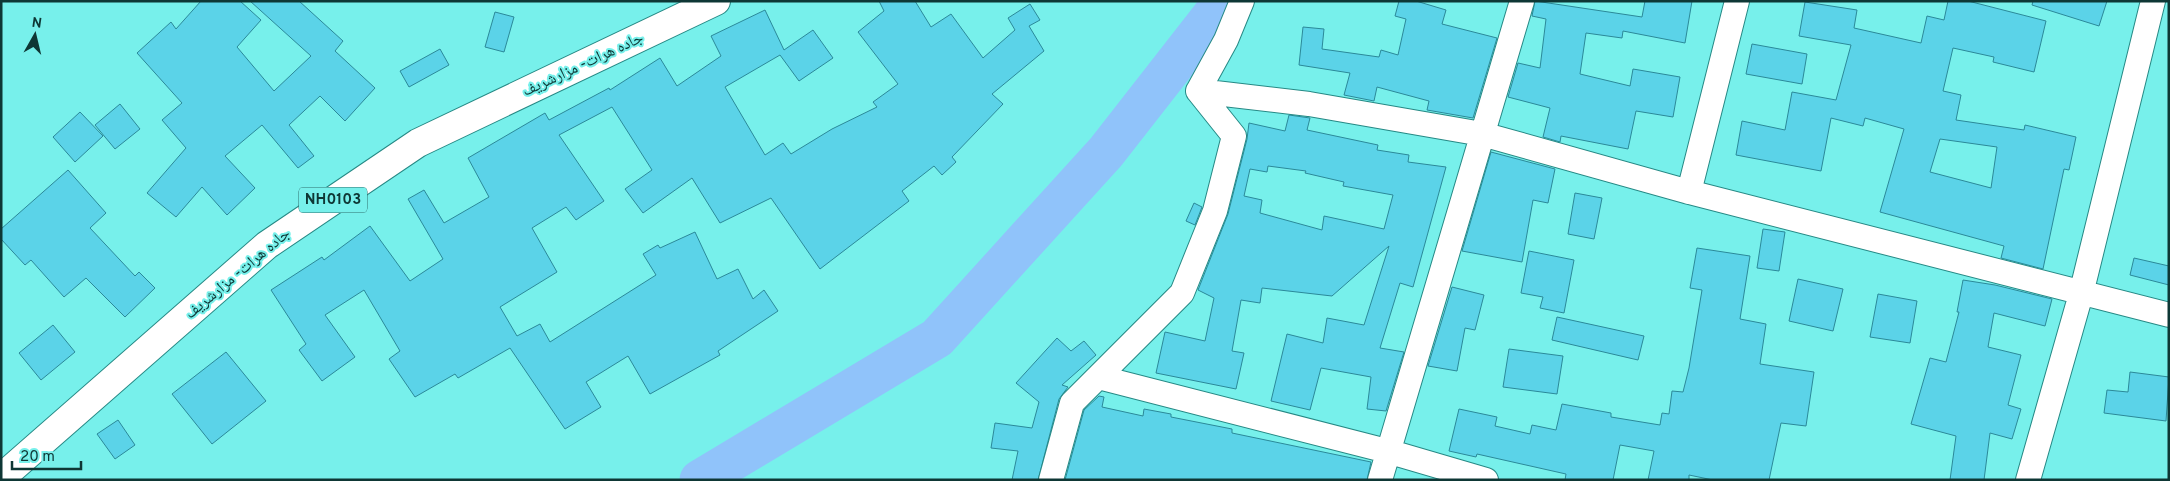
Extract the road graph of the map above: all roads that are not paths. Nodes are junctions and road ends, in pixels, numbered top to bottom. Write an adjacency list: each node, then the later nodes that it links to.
1 (716, 1): 13 (highway, جاده هرات- مزارشریف / NH0103)
2 (1242, 1): 6 (street)
3 (1522, 1): 7 (street)
4 (1738, 1): 8 (street)
5 (2153, 1): 9 (street)
6 (1198, 91): 7 (street); 11 (street)
7 (1482, 134): 8 (street); 12 (street)
8 (1689, 192): 9 (street)
9 (2081, 294): 10 (street); 17 (street)
10 (2169, 315)
11 (1098, 377): 12 (street); 14 (street)
12 (1387, 451): 15 (street); 16 (street)
13 (1, 478)
14 (1051, 480)
15 (1380, 480)
16 (1486, 480)
17 (2028, 480)

